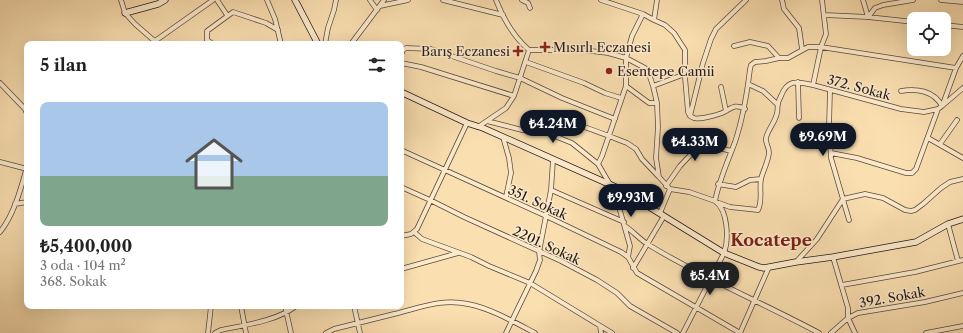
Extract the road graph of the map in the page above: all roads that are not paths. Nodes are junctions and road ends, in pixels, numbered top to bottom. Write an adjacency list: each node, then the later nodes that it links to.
1 (121, 0): 25 (street)
2 (164, 0): 25 (street)
3 (213, 0): 37 (street)
4 (217, 0): 27 (street)
5 (267, 0): 35 (street)
6 (294, 0): 40 (street)
7 (336, 0): 41 (street)
8 (370, 0): 23 (street)
9 (384, 0): 23 (street)
10 (408, 0): 23 (street)
11 (443, 0): 28 (street)
12 (496, 0): 28 (street)
13 (522, 0): 24 (street)
14 (601, 0): 26 (street)
15 (657, 0): 31 (street)
16 (746, 0): 77 (street)
17 (782, 0): 45 (street)
18 (822, 0): 29 (street, 372. Sokak)
19 (863, 0): 30 (street)
20 (913, 0): 30 (street)
21 (942, 0): 22 (street)
22 (963, 2)
23 (378, 8): 42 (street)
24 (530, 8)
25 (125, 13): 36 (street)
26 (643, 14): 31 (street); 49 (street)
27 (227, 15): 35 (street); 38 (street)
28 (503, 15): 47 (street)
29 (824, 15): 30 (street); 44 (street, 372. Sokak)
30 (868, 17): 32 (street)
31 (654, 20): 54 (street)
32 (907, 21)
33 (951, 26): 34 (street)
34 (963, 27)
35 (278, 30): 39 (street)
36 (155, 41)
37 (157, 41)
38 (208, 41)
39 (280, 41)
40 (316, 41)
41 (326, 41)
42 (353, 41)
43 (734, 46): 50 (street)
44 (821, 46): 45 (street); 53 (street); 59 (street, 372. Sokak)
45 (802, 49): 50 (street)
46 (404, 50): 55 (street)
47 (529, 50): 49 (street); 51 (street)
48 (963, 56): 53 (street)
49 (626, 58): 60 (street); 61 (street)
50 (779, 58): 58 (street)
51 (526, 62): 55 (street); 68 (street)
52 (404, 64): 67 (street)
53 (956, 68): 71 (street)
54 (685, 74): 61 (street); 77 (street)
55 (520, 78): 67 (street); 79 (street)
56 (798, 82): 59 (street); 70 (street); 78 (street)
57 (0, 83): 73 (street)
58 (748, 84): 70 (street); 72 (street)
59 (814, 85): 64 (street, 372. Sokak)
60 (626, 86): 68 (street); 69 (street)
61 (653, 86): 69 (street)
62 (722, 87): 75 (street)
63 (963, 88): 71 (street)
64 (830, 90): 74 (street, 372. Sokak); 90 (street)
65 (901, 91): 71 (street)
66 (404, 93): 82 (street)
67 (514, 96): 81 (street)
68 (621, 98): 79 (street)
69 (657, 103): 98 (street)
70 (777, 104): 99 (street)
71 (942, 106): 74 (street)
72 (745, 108): 75 (street); 88 (street)
73 (24, 109)
74 (938, 109): 86 (street)
75 (726, 111): 77 (street)
76 (532, 115): 84 (street)
77 (690, 116)
78 (799, 118)
79 (615, 119): 84 (street)
80 (957, 120): 87 (street)
81 (487, 121): 83 (street); 94 (street)
82 (466, 123): 83 (street); 96 (street)
83 (478, 126): 85 (street)
84 (609, 136): 94 (street); 98 (street)
85 (503, 137): 92 (street); 106 (street)
86 (928, 138): 87 (street); 90 (street)
87 (940, 144): 91 (street)
88 (731, 150): 101 (street); 103 (street)
89 (404, 151): 96 (street, 351. Sokak)
90 (831, 153): 107 (street)
91 (963, 158)
92 (553, 160): 102 (street); 105 (street)
93 (0, 162): 95 (street)
94 (598, 164): 102 (street)
95 (24, 167)
96 (444, 170): 106 (street, 351. Sokak); 108 (street)
97 (24, 177): 111 (street)
98 (659, 177): 103 (street)
99 (761, 179): 101 (street); 110 (street)
100 (963, 179): 107 (street)
101 (718, 184): 110 (street)
102 (610, 185): 112 (street); 116 (street)
103 (668, 187): 110 (street); 112 (street)
104 (404, 188): 108 (street, 2201. Sokak)
105 (550, 190): 113 (street); 116 (street)
106 (506, 197): 113 (street, 351. Sokak)
107 (843, 199): 115 (street); 129 (street)
108 (430, 200): 119 (street); 122 (street, 2201. Sokak)
109 (24, 202): 111 (street)
110 (717, 202): 124 (street)
111 (15, 204): 118 (street)
112 (662, 215): 121 (street); 124 (street)
113 (546, 216): 122 (street); 125 (street, 351. Sokak)
114 (963, 218): 117 (street)
115 (849, 220)
116 (624, 224): 121 (street); 125 (street)
117 (948, 224): 126 (street); 128 (street)
118 (0, 232)
119 (414, 232): 120 (street); 123 (street)
120 (404, 235)
121 (648, 244): 132 (street); 133 (street)
122 (539, 252): 134 (street); 161 (street, 2201. Sokak)
123 (458, 253): 131 (street); 134 (street)
124 (724, 253): 130 (street); 133 (street)
125 (628, 257): 132 (street)
126 (833, 257): 129 (street); 135 (street)
127 (963, 260): 128 (street)
128 (958, 261): 135 (street)
129 (796, 262): 130 (street)
130 (769, 267): 137 (street)
131 (404, 268)
132 (633, 268): 138 (street)
133 (710, 279): 137 (street); 138 (street)
134 (530, 283): 146 (street); 149 (street)
135 (842, 285): 145 (street)
136 (963, 293): 145 (street, 392. Sokak)
137 (754, 299): 163 (street); 164 (street)
138 (695, 308): 162 (street); 163 (street)
139 (211, 309): 151 (street)
140 (241, 309): 148 (street)
141 (285, 309): 144 (street)
142 (292, 309): 144 (street)
143 (355, 309): 147 (street)
144 (286, 313): 148 (street); 154 (street)
145 (848, 318): 165 (street, 392. Sokak); 166 (street)
146 (512, 321): 147 (street); 157 (street); 158 (street)
147 (358, 323): 155 (street); 156 (street)
148 (244, 325): 152 (street); 153 (street)
149 (600, 326): 159 (street); 160 (street)
150 (963, 326): 167 (street)
151 (208, 333)
152 (215, 333)
153 (246, 333)
154 (291, 333)
155 (326, 333)
156 (360, 333)
157 (506, 333)
158 (536, 333)
159 (601, 333)
160 (612, 333)
161 (677, 333)
162 (683, 333)
163 (740, 333)
164 (819, 333)
165 (831, 333)
166 (855, 333)
167 (926, 333)

